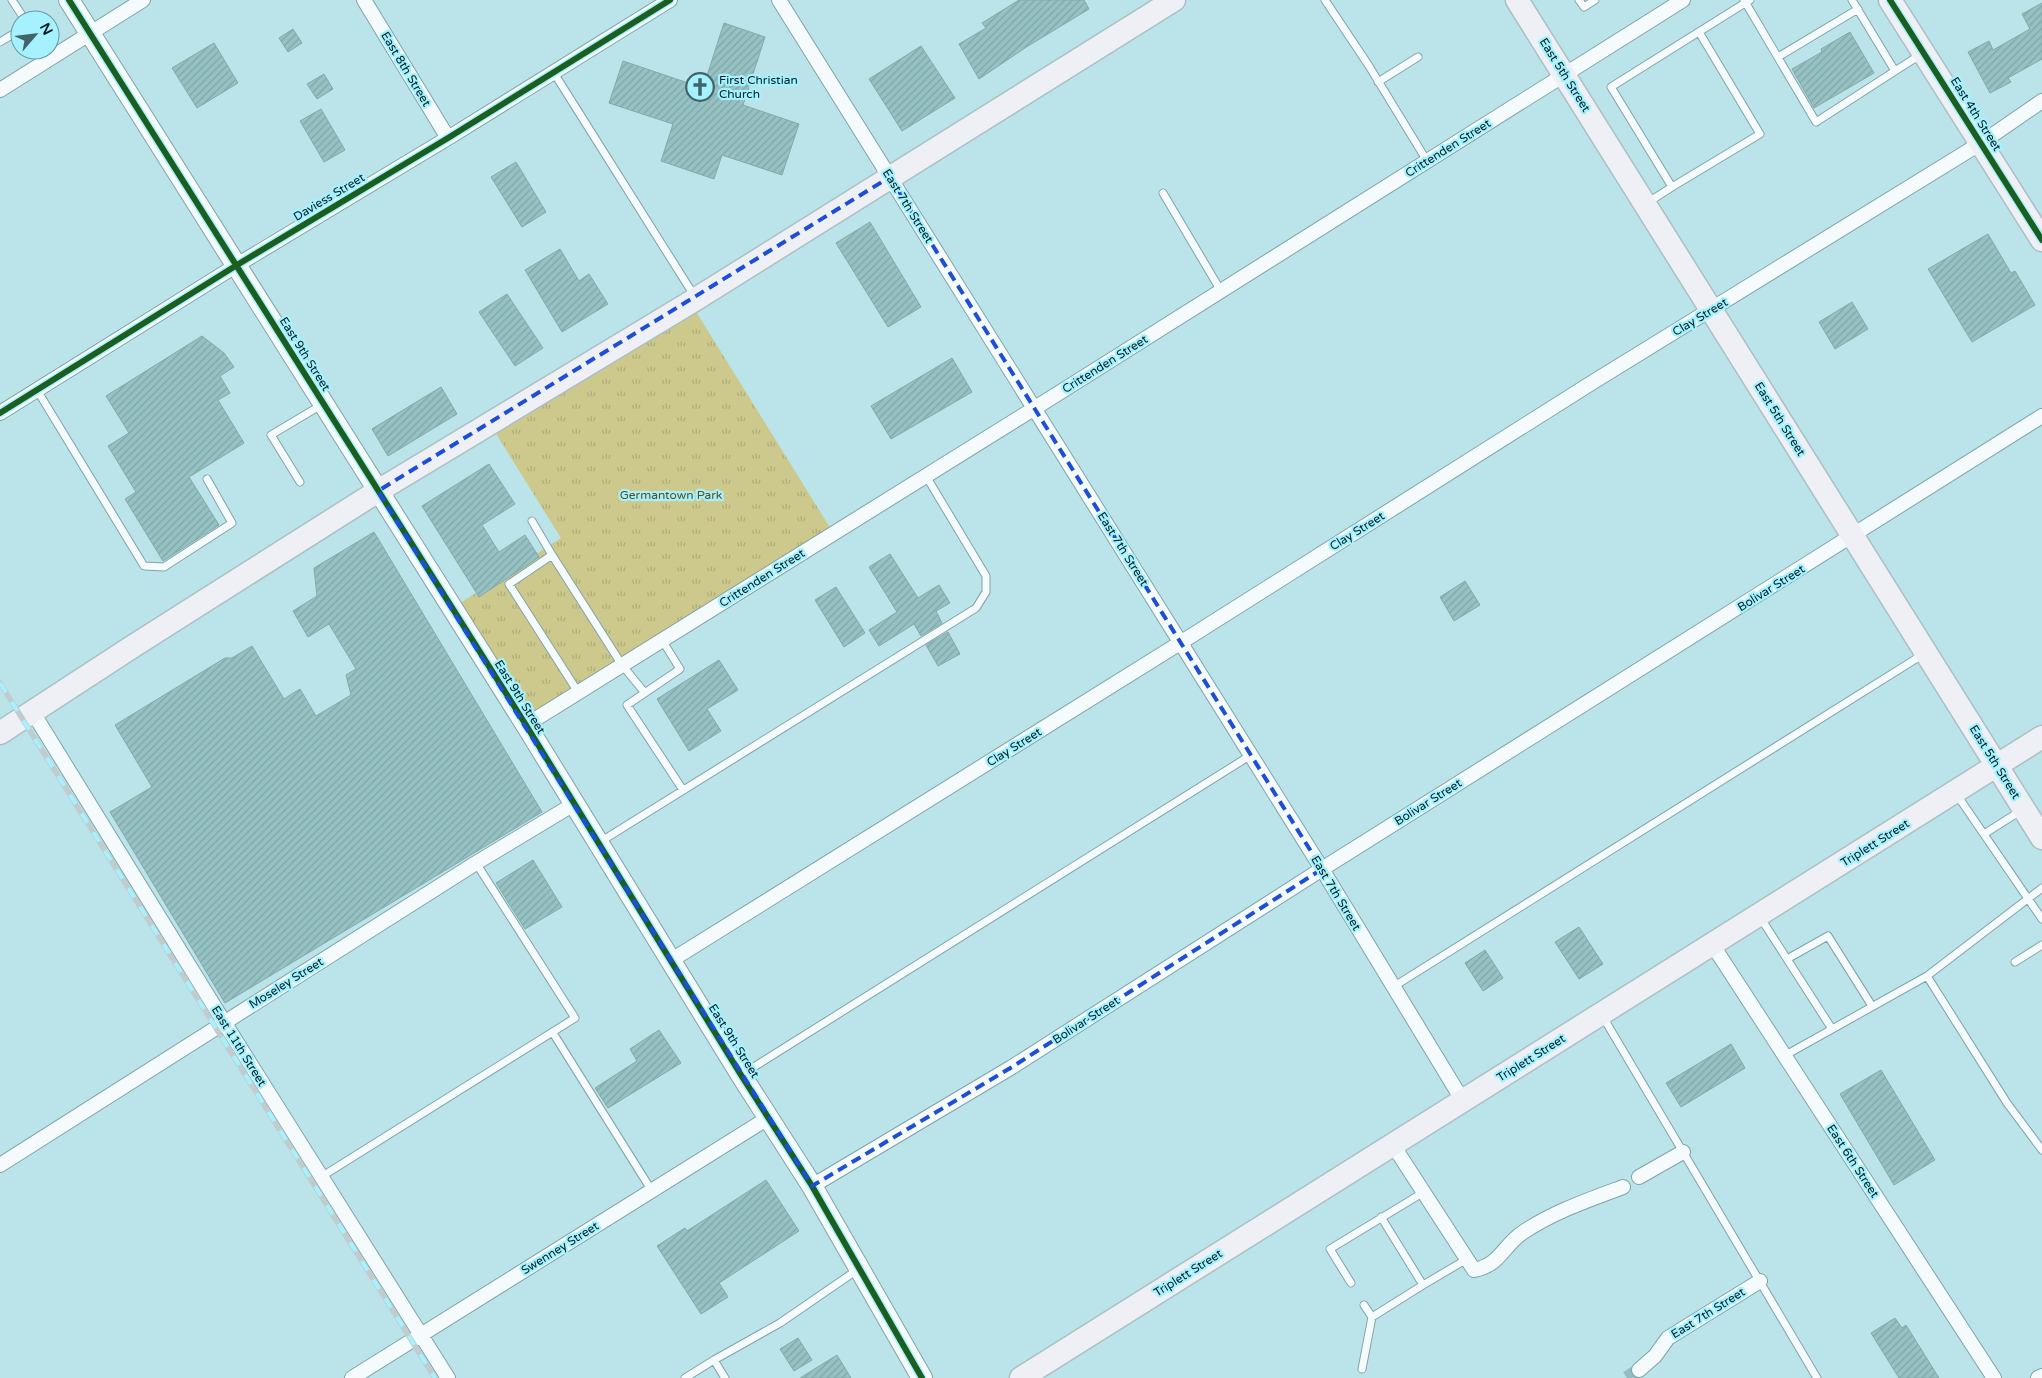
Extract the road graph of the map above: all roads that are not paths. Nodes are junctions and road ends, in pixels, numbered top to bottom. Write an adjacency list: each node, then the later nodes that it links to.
1 (68, 0): 17 (street, East 9th Street)
2 (144, 0): 17 (street)
3 (364, 0): 29 (street, East 8th Street)
4 (670, 0): 24 (street, Daviess Street)
5 (779, 0): 32 (street, East 7th Street)
6 (1174, 0): 32 (main road)
7 (1325, 0): 26 (lane)
8 (1517, 0): 25 (main road, East 5th Street)
9 (1580, 0): 10 (lane)
10 (1595, 0)
11 (1683, 0): 25 (street, Crittenden Street)
12 (1852, 0): 15 (lane)
13 (1890, 0): 19 (main road, East 4th Street)
14 (1746, 1): 16 (lane); 21 (lane)
15 (1858, 9): 21 (lane); 23 (lane)
16 (1699, 32): 33 (lane); 33 (lane)
17 (89, 34): 18 (street); 37 (street, East 9th Street)
18 (60, 47)
19 (1923, 52): 23 (lane); 30 (main road, East 4th Street)
20 (1418, 57): 26 (lane)
21 (1778, 57): 23 (lane)
22 (38, 60): 27 (street)
23 (1895, 71)
24 (554, 73): 29 (street, Daviess Street); 39 (lane)
25 (1564, 75): 31 (street, Crittenden Street); 35 (main road, East 5th Street)
26 (1378, 82): 31 (lane)
27 (0, 90)
28 (2042, 100): 30 (street, Clay Street)
29 (448, 138): 37 (street, Daviess Street)
30 (1981, 143): 36 (main road, East 4th Street); 40 (street, Clay Street)
31 (1427, 161): 38 (street, Crittenden Street)
32 (890, 177): 39 (main road); 43 (street, East 7th Street)
33 (1672, 187): 35 (lane)
34 (1163, 193): 38 (lane)
35 (1645, 204): 40 (main road, East 5th Street)
36 (2042, 240)
37 (236, 265): 41 (street, Daviess Street); 42 (street, East 9th Street)
38 (1221, 291): 43 (street, Crittenden Street)
39 (696, 299): 49 (main road)
40 (1712, 310): 51 (main road, East 5th Street); 54 (street, Clay Street)
41 (37, 390): 44 (street, Daviess Street); 47 (lane)
42 (323, 403): 48 (lane); 49 (street, East 9th Street)
43 (1035, 408): 46 (street, Crittenden Street); 54 (street, East 7th Street)
44 (0, 413)
45 (2042, 416): 51 (street, Bolivar Street)
46 (926, 476): 53 (street, Crittenden Street); 65 (lane)
47 (206, 479)
48 (300, 482)
49 (378, 491): 59 (main road); 60 (street, East 9th Street)
50 (532, 522): 52 (lane)
51 (1853, 536): 55 (main road, East 5th Street); 73 (street, Bolivar Street)
52 (552, 555): 56 (lane); 57 (lane)
53 (662, 640): 56 (street, Crittenden Street); 58 (lane)
54 (1180, 642): 63 (street, East 7th Street); 81 (street, Clay Street)
55 (1926, 653): 64 (main road, East 5th Street); 84 (lane)
56 (622, 665): 57 (street, Crittenden Street); 58 (lane)
57 (578, 692): 60 (street, Crittenden Street)
58 (645, 693): 65 (lane)
59 (32, 711): 61 (main road); 87 (street, East 11th Street)
60 (526, 725): 67 (street, East 9th Street)
61 (0, 733)
62 (2042, 737): 64 (main road, Triplett Street)
63 (1251, 755): 73 (street, East 7th Street); 91 (lane)
64 (1997, 766): 66 (main road, Triplett Street); 68 (main road, East 5th Street)
65 (682, 790): 71 (lane)
66 (1956, 792): 69 (lane); 76 (main road, Triplett Street)
67 (574, 804): 71 (street, East 9th Street); 72 (street, Moseley Street)
68 (2024, 808): 69 (lane); 70 (main road, East 5th Street)
69 (1984, 834): 75 (lane)
70 (2042, 838)
71 (598, 844): 81 (street, East 9th Street)
72 (476, 863): 87 (street, Moseley Street); 89 (lane)
73 (1322, 869): 84 (street, East 7th Street); 100 (street, Bolivar Street)
74 (2042, 888): 75 (lane)
75 (2028, 898): 77 (lane); 83 (lane)
76 (1759, 915): 78 (main road, Triplett Street); 80 (lane)
77 (2042, 919)
78 (1712, 944): 86 (main road, Triplett Street); 90 (street, East 6th Street)
79 (2042, 945): 82 (lane)
80 (1786, 959): 85 (lane); 88 (lane)
81 (670, 961): 91 (street, East 9th Street)
82 (2014, 962)
83 (1927, 976): 85 (lane); 95 (lane)
84 (1393, 987): 92 (street, East 7th Street)
85 (1872, 1006): 88 (lane)
86 (1601, 1014): 92 (main road, Triplett Street); 96 (lane)
87 (224, 1022): 97 (street, Moseley Street); 98 (street, East 11th Street)
88 (1832, 1029): 90 (lane)
89 (553, 1032): 98 (lane); 102 (lane)
90 (1784, 1056): 124 (street, East 6th Street)
91 (741, 1075): 93 (street, East 9th Street)
92 (1463, 1101): 94 (main road, Triplett Street)
93 (768, 1118): 100 (street, East 9th Street); 102 (street, Swenney Street)
94 (1393, 1144): 103 (street); 122 (main road, Triplett Street)
95 (2042, 1150)
96 (1683, 1152): 99 (street); 107 (lane)
97 (0, 1165)
98 (322, 1177): 112 (street, East 11th Street)
99 (1639, 1177)
100 (812, 1186): 106 (street, East 9th Street)
101 (1623, 1187): 105 (street)
102 (652, 1192): 112 (street, Swenney Street)
103 (1424, 1192): 104 (lane); 105 (street)
104 (1382, 1217): 108 (lane); 109 (lane)
105 (1467, 1259): 109 (lane)
106 (860, 1269): 113 (lane); 121 (street, East 9th Street)
107 (1760, 1281): 115 (street, East 7th Street); 123 (lane)
108 (1351, 1283)
109 (1423, 1285): 111 (lane)
110 (1364, 1304): 111 (lane)
111 (1372, 1317): 114 (lane)
112 (420, 1334): 117 (street, Swenney Street); 118 (street, East 11th Street)
113 (714, 1360): 119 (lane); 120 (lane)
114 (1362, 1369)
115 (1639, 1370)
116 (2042, 1376): 125 (street)
117 (352, 1378)
118 (448, 1378)
119 (685, 1378)
120 (725, 1378)
121 (922, 1378)
122 (1021, 1378)
123 (1817, 1378)
124 (1994, 1378)
125 (2038, 1378)

